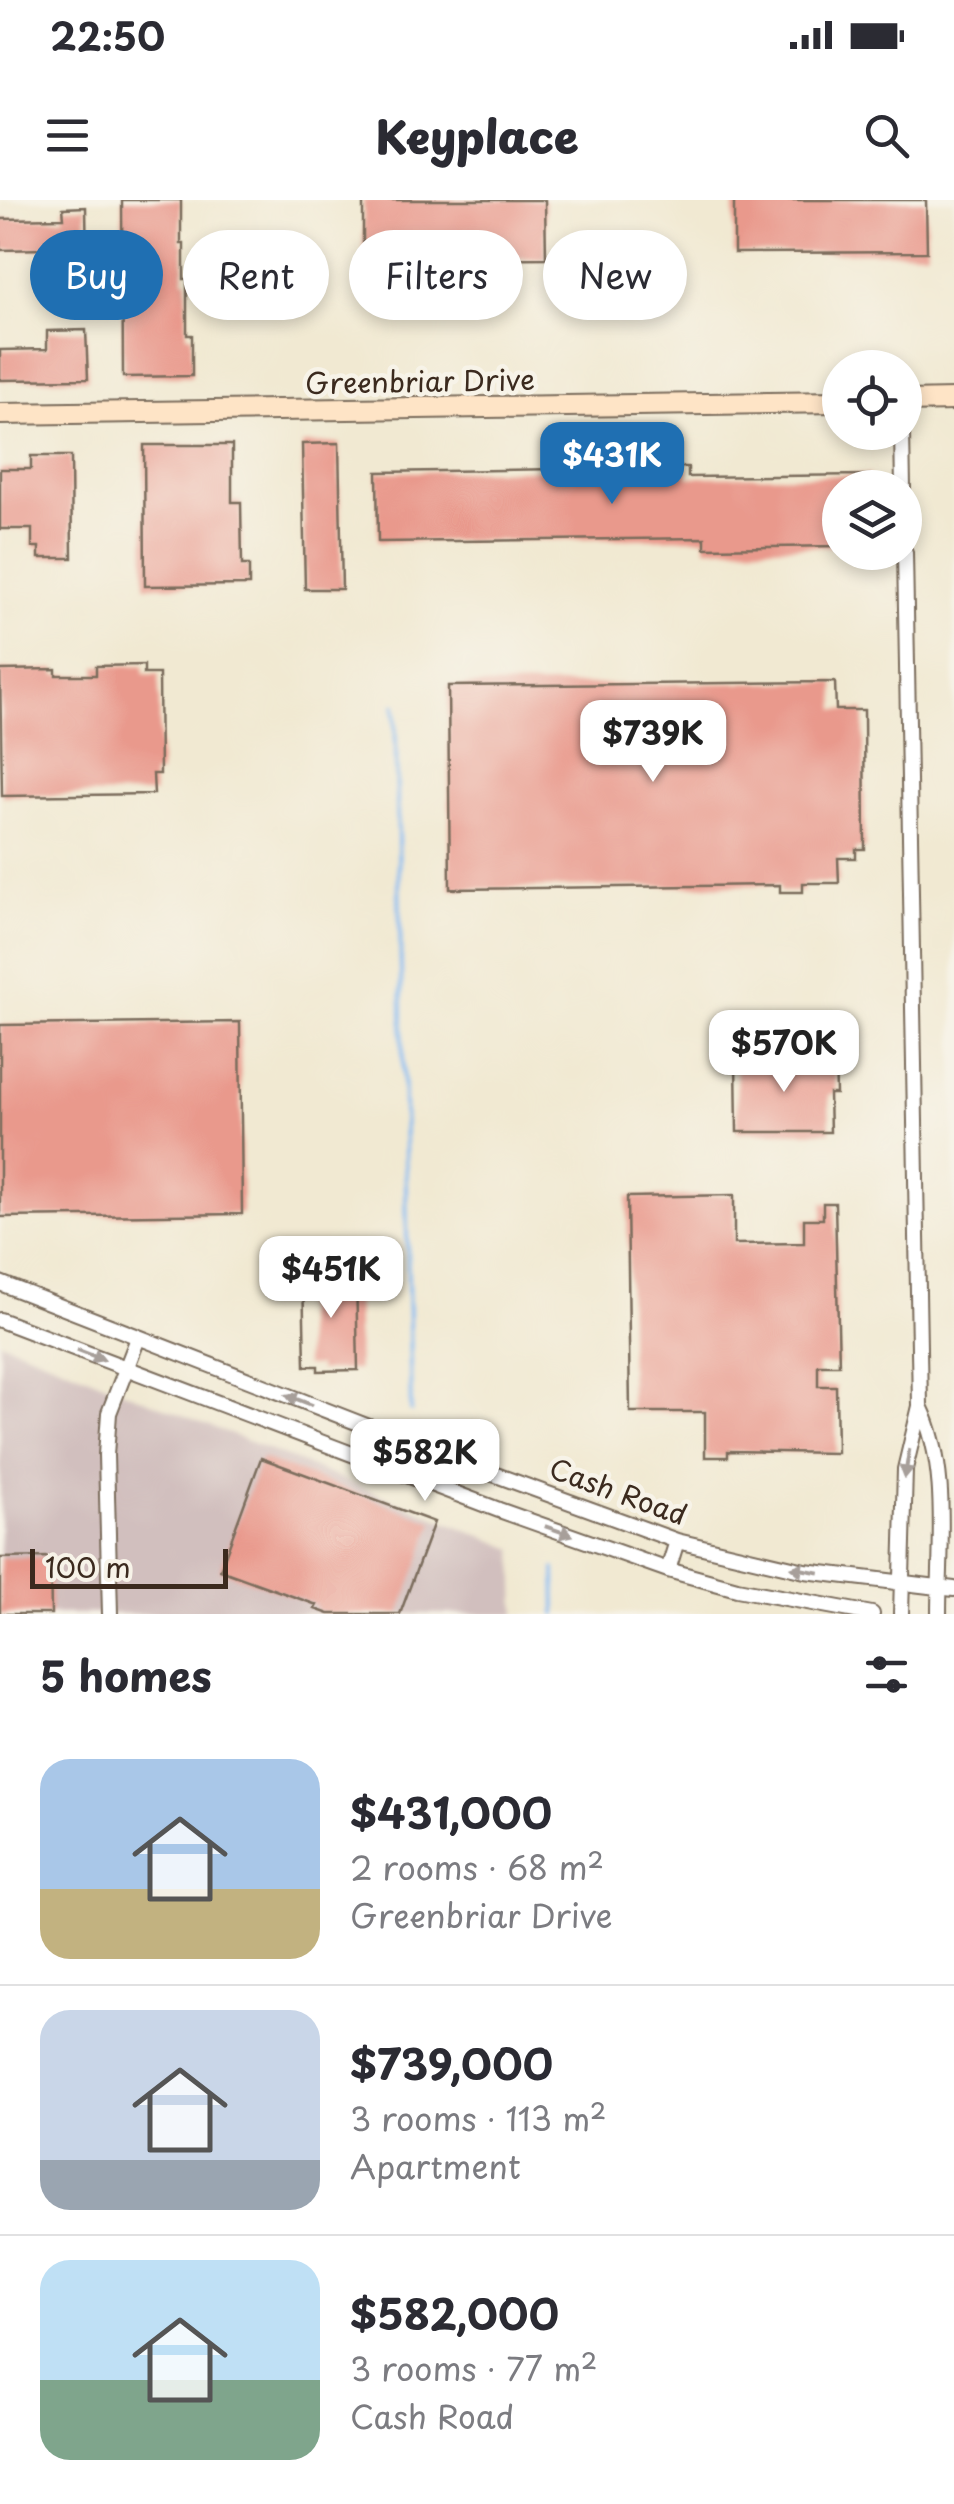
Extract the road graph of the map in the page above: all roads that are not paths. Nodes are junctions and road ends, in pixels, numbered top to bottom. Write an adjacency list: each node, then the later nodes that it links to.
1 (922, 400): 2 (street)
2 (954, 400)
3 (822, 402): 4 (street, Greenbriar Drive)
4 (0, 414)
5 (905, 570): 10 (street)
6 (0, 1283): 8 (street, Cash Road)
7 (0, 1320): 9 (street, Cash Road, one-way to 9)
8 (138, 1338): 9 (street); 11 (street, Cash Road, one-way to 8)
9 (126, 1369): 12 (street, Cash Road); 17 (street)
10 (920, 1406): 15 (street, one-way to 15); 16 (street)
11 (433, 1452): 12 (street); 13 (street, Cash Road)
12 (422, 1479): 14 (street, Cash Road, one-way to 14)
13 (677, 1542): 14 (street); 15 (street, Cash Road, one-way to 13)
14 (668, 1570): 18 (street, Cash Road)
15 (902, 1584): 16 (street, Cash Road); 19 (street)
16 (946, 1589): 20 (street)
17 (110, 1614)
18 (872, 1614)
19 (901, 1614)
20 (939, 1614)

